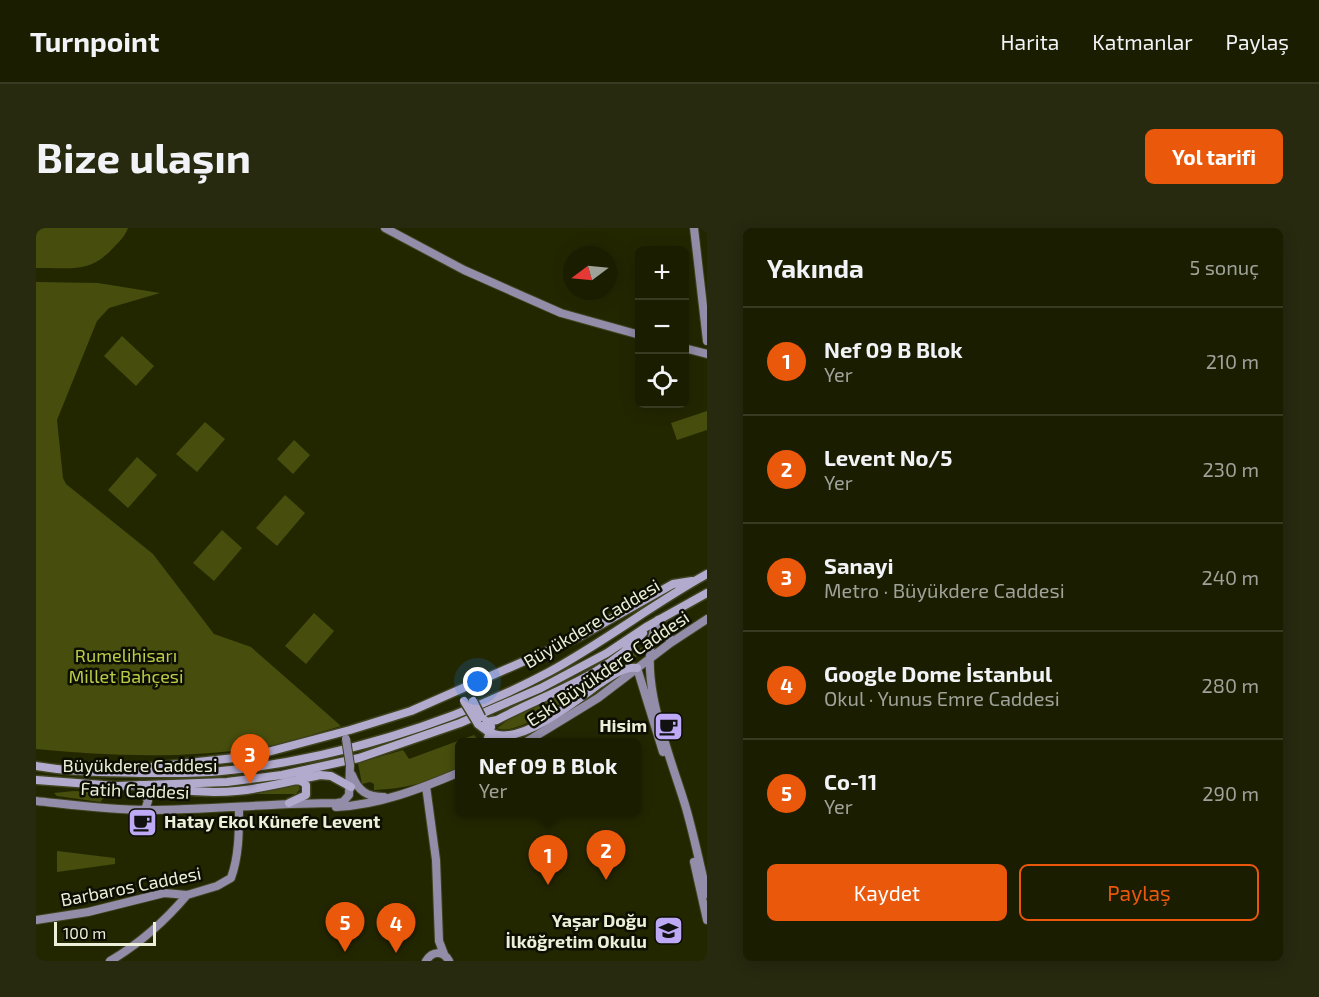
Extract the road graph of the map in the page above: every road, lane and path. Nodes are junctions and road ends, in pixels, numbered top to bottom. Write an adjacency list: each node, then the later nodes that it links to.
1 (385, 228): 3 (street)
2 (694, 228): 4 (street)
3 (635, 334)
4 (707, 340)
5 (689, 349): 6 (street)
6 (707, 354)
7 (707, 574): 8 (main road, Büyükdere Caddesi)
8 (694, 581): 16 (main road); 29 (main road, Büyükdere Caddesi)
9 (707, 593): 11 (main road, Büyükdere Caddesi)
10 (707, 619): 13 (street, Eski Büyükdere Caddesi)
11 (657, 620): 12 (main road, Büyükdere Caddesi); 13 (street); 14 (street)
12 (646, 627): 19 (main road); 34 (main road, Büyükdere Caddesi)
13 (672, 642): 14 (street, Eski Büyükdere Caddesi)
14 (648, 659): 15 (street, Eski Büyükdere Caddesi); 28 (street)
15 (637, 668): 21 (main road); 25 (street, Eski Büyükdere Caddesi); 28 (street)
16 (502, 672): 17 (main road); 18 (main road)
17 (436, 701): 18 (main road); 22 (main road)
18 (468, 701): 20 (main road, bridge)
19 (497, 720): 20 (main road); 21 (main road)
20 (479, 721): 21 (main road); 23 (main road)
21 (489, 733): 24 (main road)
22 (348, 735): 26 (street, bridge); 29 (main road)
23 (485, 738)
24 (487, 738)
25 (533, 738)
26 (350, 765): 36 (street); 37 (street)
27 (36, 766): 29 (main road, Büyükdere Caddesi)
28 (672, 770): 43 (street)
29 (118, 772)
30 (455, 774): 35 (street)
31 (36, 780): 33 (main road, Büyükdere Caddesi)
32 (297, 780): 34 (main road); 36 (main road); 39 (main road)
33 (140, 785): 34 (main road, Büyükdere Caddesi); 41 (street)
34 (164, 785)
35 (426, 786): 37 (street); 46 (street)
36 (351, 787): 37 (street); 39 (street)
37 (389, 798): 40 (street)
38 (36, 801): 41 (street, Fatih Caddesi)
39 (289, 803): 40 (street)
40 (236, 808): 41 (street, Fatih Caddesi); 42 (street, Barbaros Caddesi)
41 (145, 810)
42 (187, 895): 44 (street, Barbaros Caddesi); 47 (street)
43 (706, 898): 45 (street)
44 (36, 920)
45 (707, 920)
46 (446, 958): 48 (street)
47 (110, 961)
48 (426, 961)

